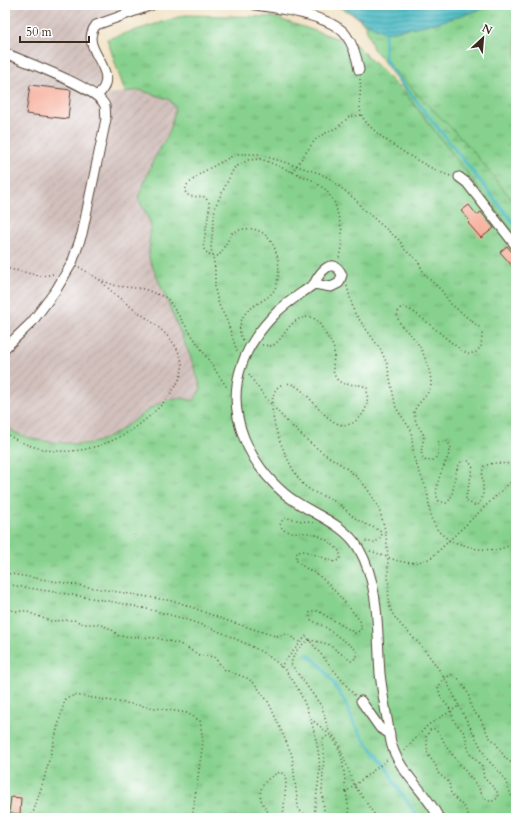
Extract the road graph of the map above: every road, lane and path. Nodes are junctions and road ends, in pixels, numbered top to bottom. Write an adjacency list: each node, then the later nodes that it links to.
1 (152, 5): 5 (street)
2 (255, 5): 4 (street)
3 (5, 53): 5 (street)
4 (359, 70): 6 (path)
5 (97, 96): 12 (street)
6 (361, 115): 7 (path); 9 (path)
7 (297, 166): 8 (path); 11 (path); 25 (path)
8 (292, 172): 11 (path); 13 (path)
9 (459, 177): 10 (street)
10 (516, 246)
11 (213, 257): 19 (path); 21 (path)
12 (72, 263): 15 (street); 16 (path)
13 (335, 266): 17 (street); 18 (street)
14 (5, 268): 15 (path)
15 (66, 272): 20 (street)
16 (100, 280): 22 (path); 24 (path)
17 (341, 280): 18 (street); 29 (path)
18 (314, 284): 19 (street)
19 (252, 342): 21 (street); 23 (path)
20 (5, 348)
21 (242, 363): 22 (street); 23 (path)
22 (236, 396): 28 (street)
23 (271, 402): 28 (path); 32 (path)
24 (5, 432)
25 (516, 464)
26 (516, 477): 29 (path)
27 (316, 523): 36 (path)
28 (350, 538): 31 (street)
29 (450, 541): 30 (path); 32 (path)
30 (516, 544)
31 (359, 548): 32 (path); 44 (street)
32 (388, 557): 39 (path)
33 (5, 573): 37 (path)
34 (5, 584): 38 (path)
35 (5, 607): 55 (path)
36 (310, 640): 37 (path); 40 (path); 45 (path)
37 (299, 642): 38 (path)
38 (280, 667): 43 (path)
39 (444, 678): 41 (path); 42 (path); 47 (path)
40 (361, 701): 44 (street)
41 (459, 706): 42 (path); 50 (path)
42 (451, 710): 46 (path); 61 (path)
43 (310, 719): 45 (path); 56 (path)
44 (390, 734): 46 (street)
45 (332, 736): 48 (path); 49 (path); 57 (path)
46 (392, 757): 48 (path); 60 (street)
47 (516, 766)
48 (354, 785): 49 (path); 59 (path)
49 (346, 792): 58 (path)
50 (516, 806)
51 (30, 818): 52 (path)
52 (192, 818)
53 (272, 818): 54 (path)
54 (283, 818)
55 (305, 818)
56 (314, 818)
57 (325, 818)
58 (350, 818)
59 (377, 818)
60 (439, 818)
61 (470, 818)

